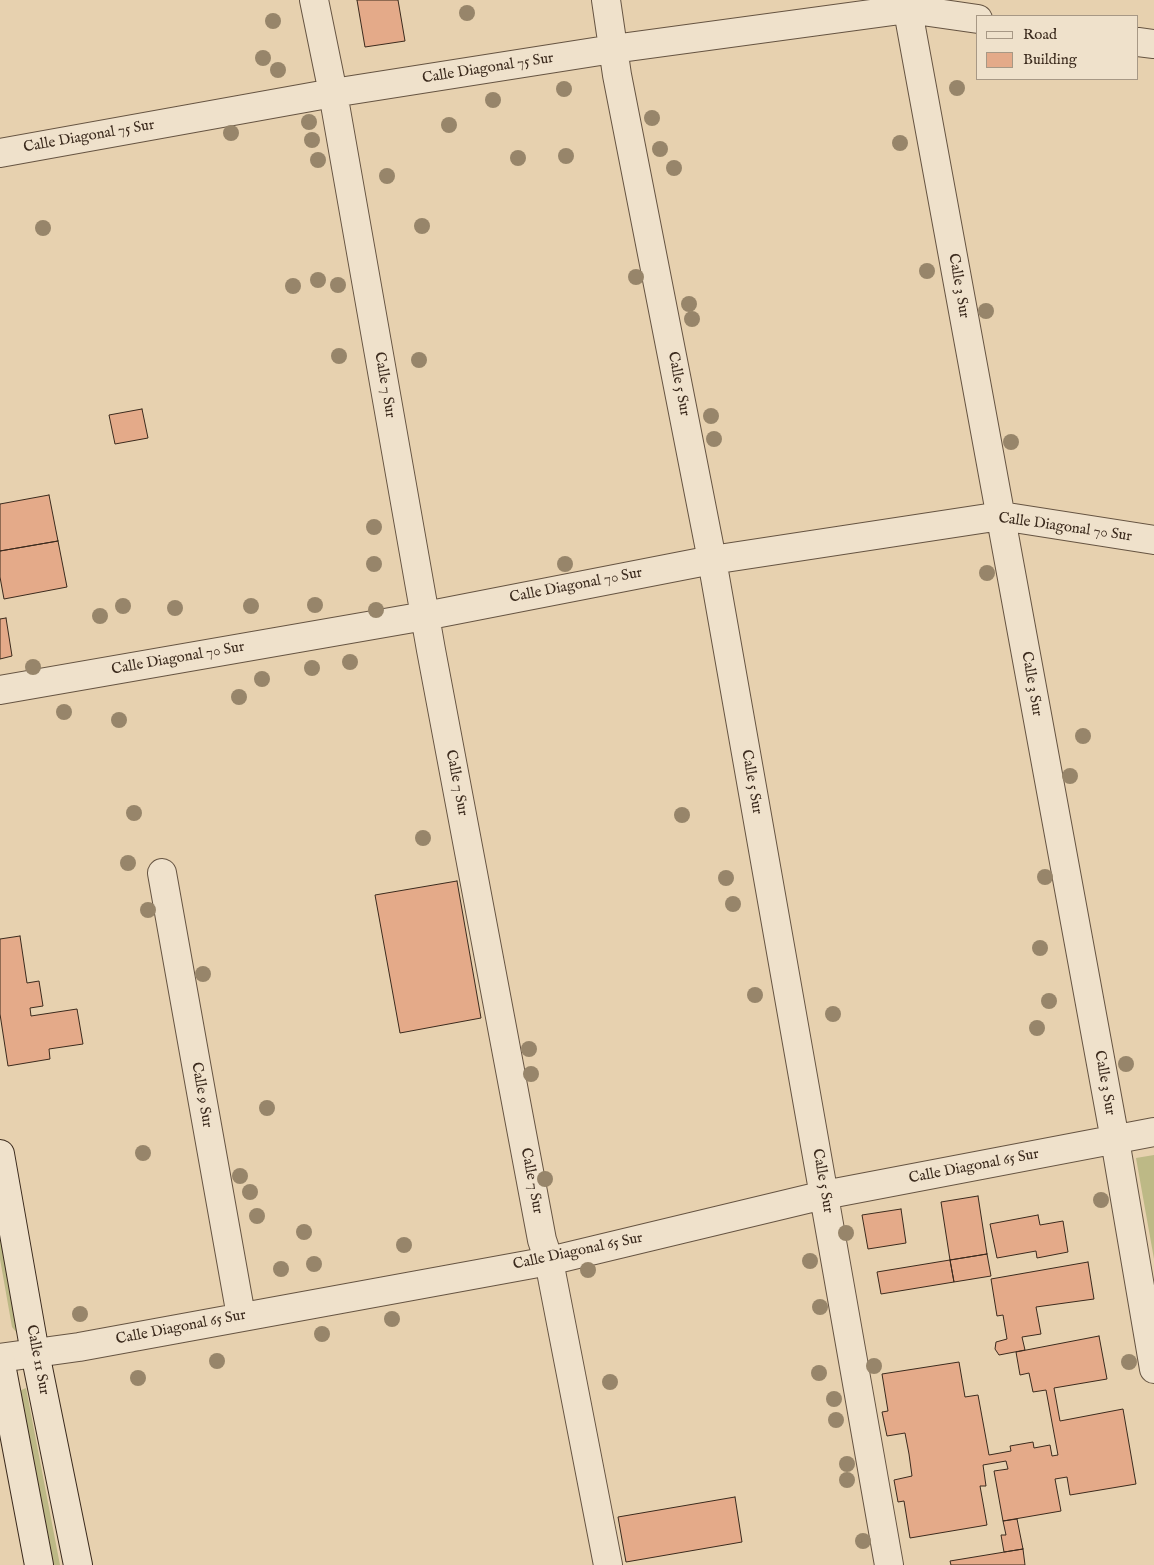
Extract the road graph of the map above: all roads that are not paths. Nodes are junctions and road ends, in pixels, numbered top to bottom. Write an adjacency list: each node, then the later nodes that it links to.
1 (314, 0): 8 (street, Calle 7 Sur)
2 (606, 0): 7 (street, Calle 5 Sur)
3 (907, 5): 4 (street, Calle Diagonal 75 Sur); 7 (street, Calle Diagonal 75 Sur); 10 (street, Calle 3 Sur)
4 (976, 19)
5 (1139, 42): 6 (street)
6 (1154, 44)
7 (613, 49): 8 (street, Calle Diagonal 75 Sur); 12 (street, Calle 5 Sur)
8 (333, 93): 9 (street, Calle Diagonal 75 Sur); 13 (street, Calle 7 Sur)
9 (0, 153)
10 (1000, 516): 11 (street, Calle Diagonal 70 Sur); 12 (street, Calle Diagonal 70 Sur); 17 (street, Calle 3 Sur)
11 (1154, 540)
12 (712, 560): 13 (street, Calle Diagonal 70 Sur); 19 (street, Calle 5 Sur)
13 (425, 616): 14 (street, Calle Diagonal 70 Sur); 20 (street, Calle 7 Sur)
14 (0, 690)
15 (162, 873): 21 (street, Calle 9 Sur)
16 (1154, 1132): 17 (street, Calle Diagonal 65 Sur)
17 (1116, 1140): 19 (street, Calle Diagonal 65 Sur); 24 (street, Calle 3 Sur)
18 (0, 1154): 22 (street, Calle 11 Sur)
19 (824, 1195): 20 (street, Calle Diagonal 65 Sur); 28 (street, Calle 5 Sur)
20 (549, 1261): 21 (street, Calle Diagonal 65 Sur); 27 (street, Calle 7 Sur)
21 (241, 1316): 22 (street, Calle Diagonal 65 Sur)
22 (35, 1353): 23 (street, Calle Diagonal 65 Sur); 26 (street, Calle 11 Sur)
23 (0, 1359): 25 (street)
24 (1154, 1369)
25 (39, 1565)
26 (78, 1565)
27 (608, 1565)
28 (889, 1565)

